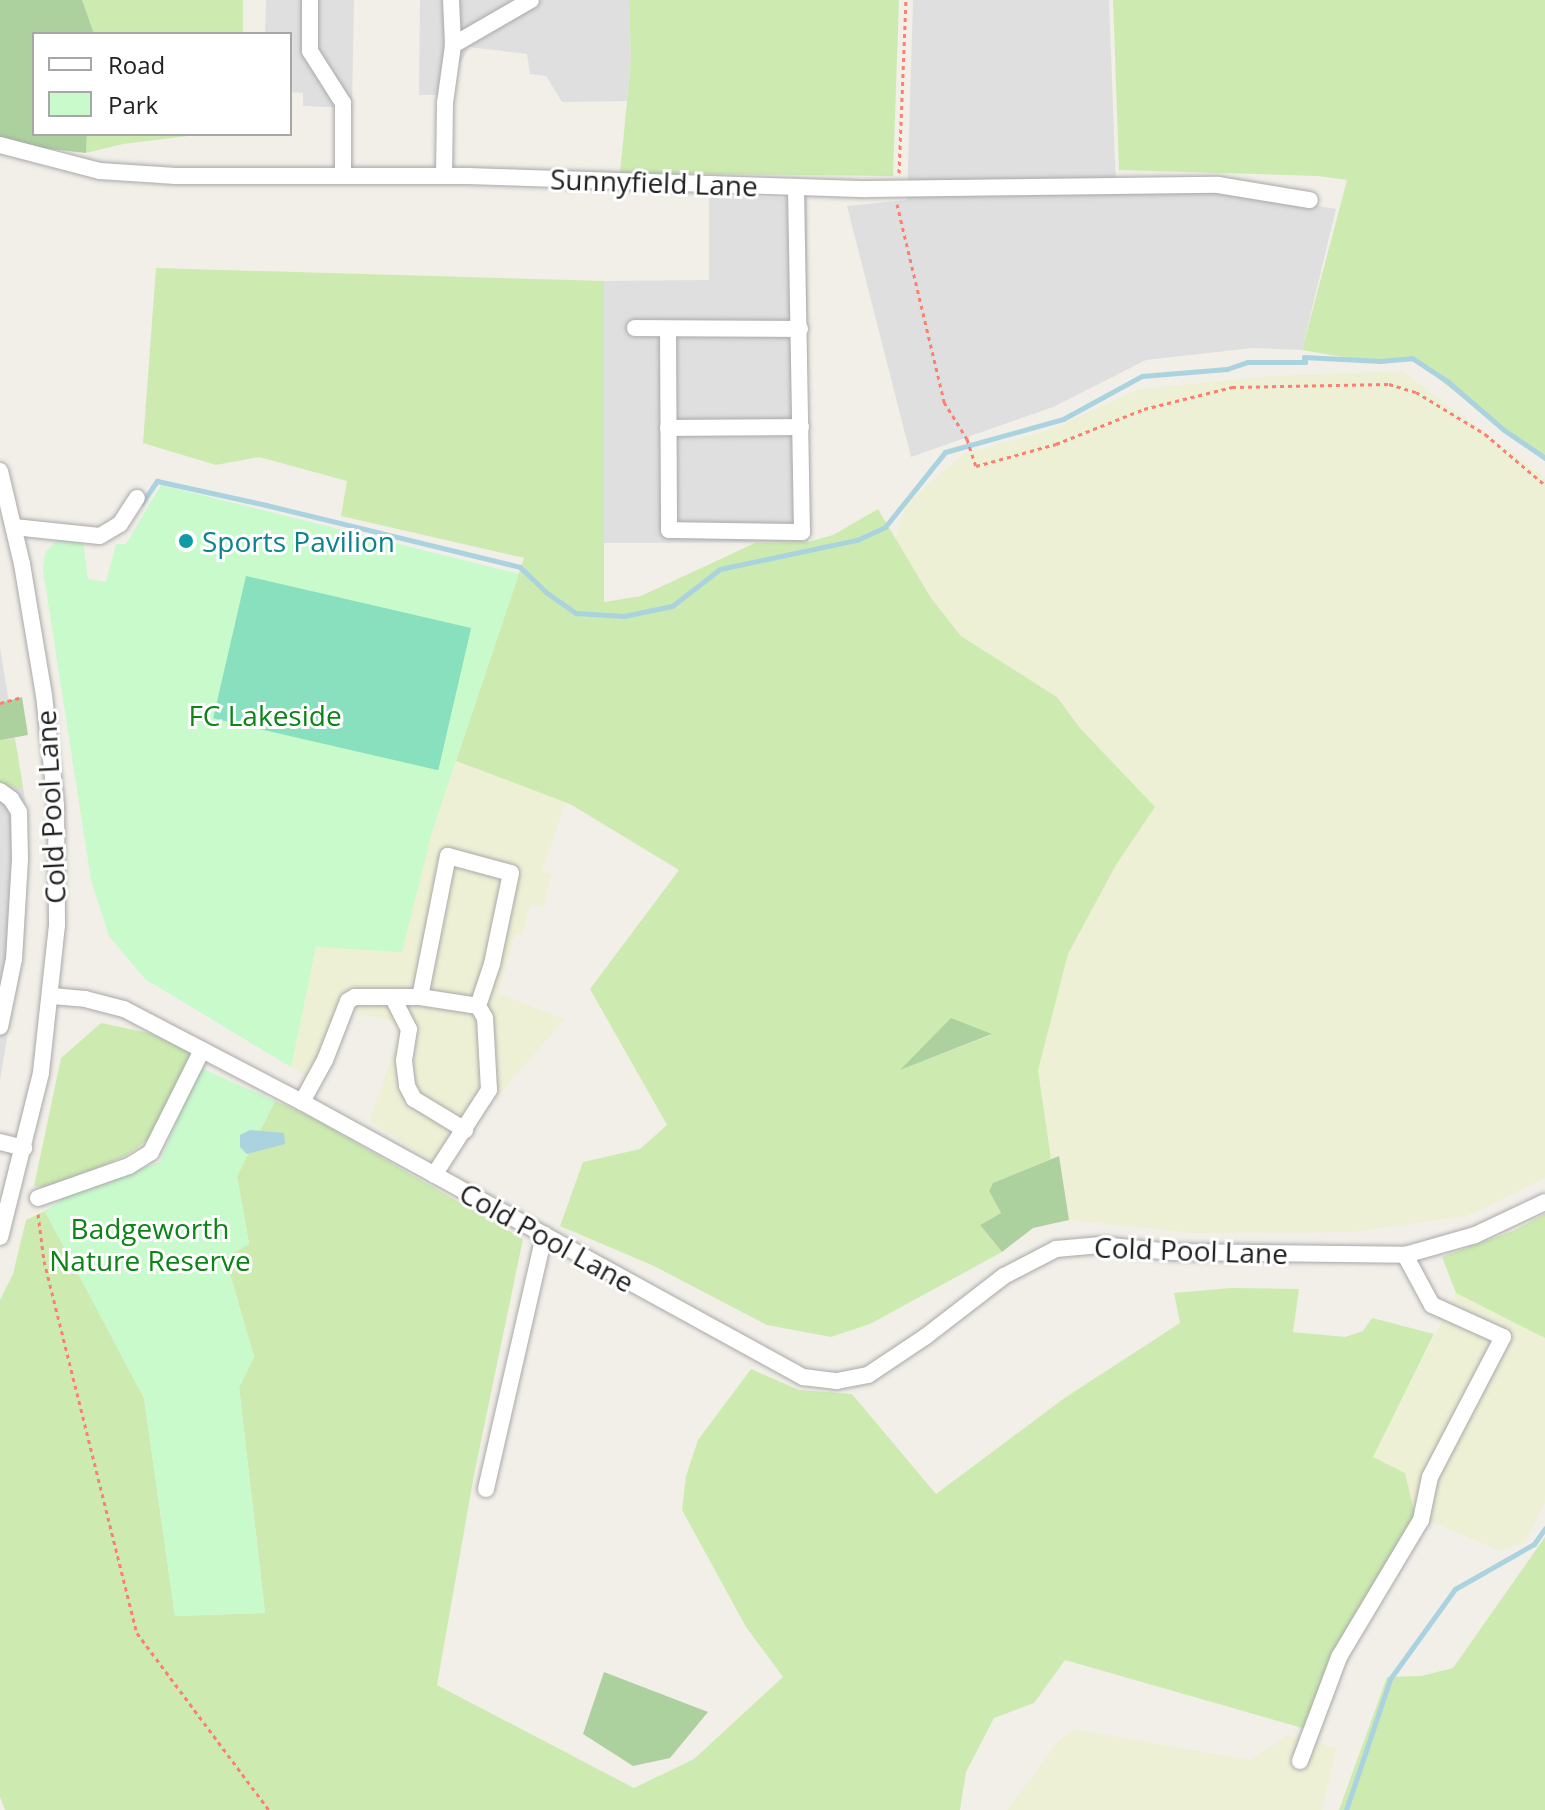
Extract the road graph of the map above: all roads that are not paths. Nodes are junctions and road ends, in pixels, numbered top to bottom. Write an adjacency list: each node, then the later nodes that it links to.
1 (310, 0): 6 (street)
2 (451, 0): 4 (street)
3 (531, 0): 4 (street)
4 (453, 45): 7 (street)
5 (0, 145): 6 (street, Sunnyfield Lane)
6 (343, 174): 7 (street, Sunnyfield Lane)
7 (444, 176): 8 (street, Sunnyfield Lane)
8 (796, 187): 9 (street, Sunnyfield Lane); 12 (street)
9 (1310, 200)
10 (635, 328): 11 (street)
11 (668, 329): 12 (street); 14 (street)
12 (800, 329): 13 (street)
13 (801, 427): 14 (street); 14 (street)
14 (668, 428)
15 (0, 471): 17 (street, Cold Pool Lane)
16 (137, 498): 17 (street)
17 (14, 527): 19 (street, Cold Pool Lane)
18 (0, 791): 23 (street)
19 (52, 996): 24 (street, Cold Pool Lane); 28 (street)
20 (420, 997): 21 (street); 22 (street); 22 (street)
21 (394, 1000): 25 (street); 26 (street)
22 (478, 1006): 26 (street)
23 (0, 1027)
24 (202, 1050): 25 (street, Cold Pool Lane); 30 (street)
25 (302, 1102): 29 (street, Cold Pool Lane)
26 (465, 1130): 29 (street)
27 (0, 1142): 28 (street)
28 (24, 1148): 33 (street)
29 (434, 1175): 32 (street, Cold Pool Lane)
30 (38, 1198)
31 (1545, 1202): 34 (street, Cold Pool Lane)
32 (544, 1235): 34 (street, Cold Pool Lane); 35 (street)
33 (0, 1237)
34 (1405, 1255): 36 (street)
35 (486, 1489)
36 (1300, 1761)

